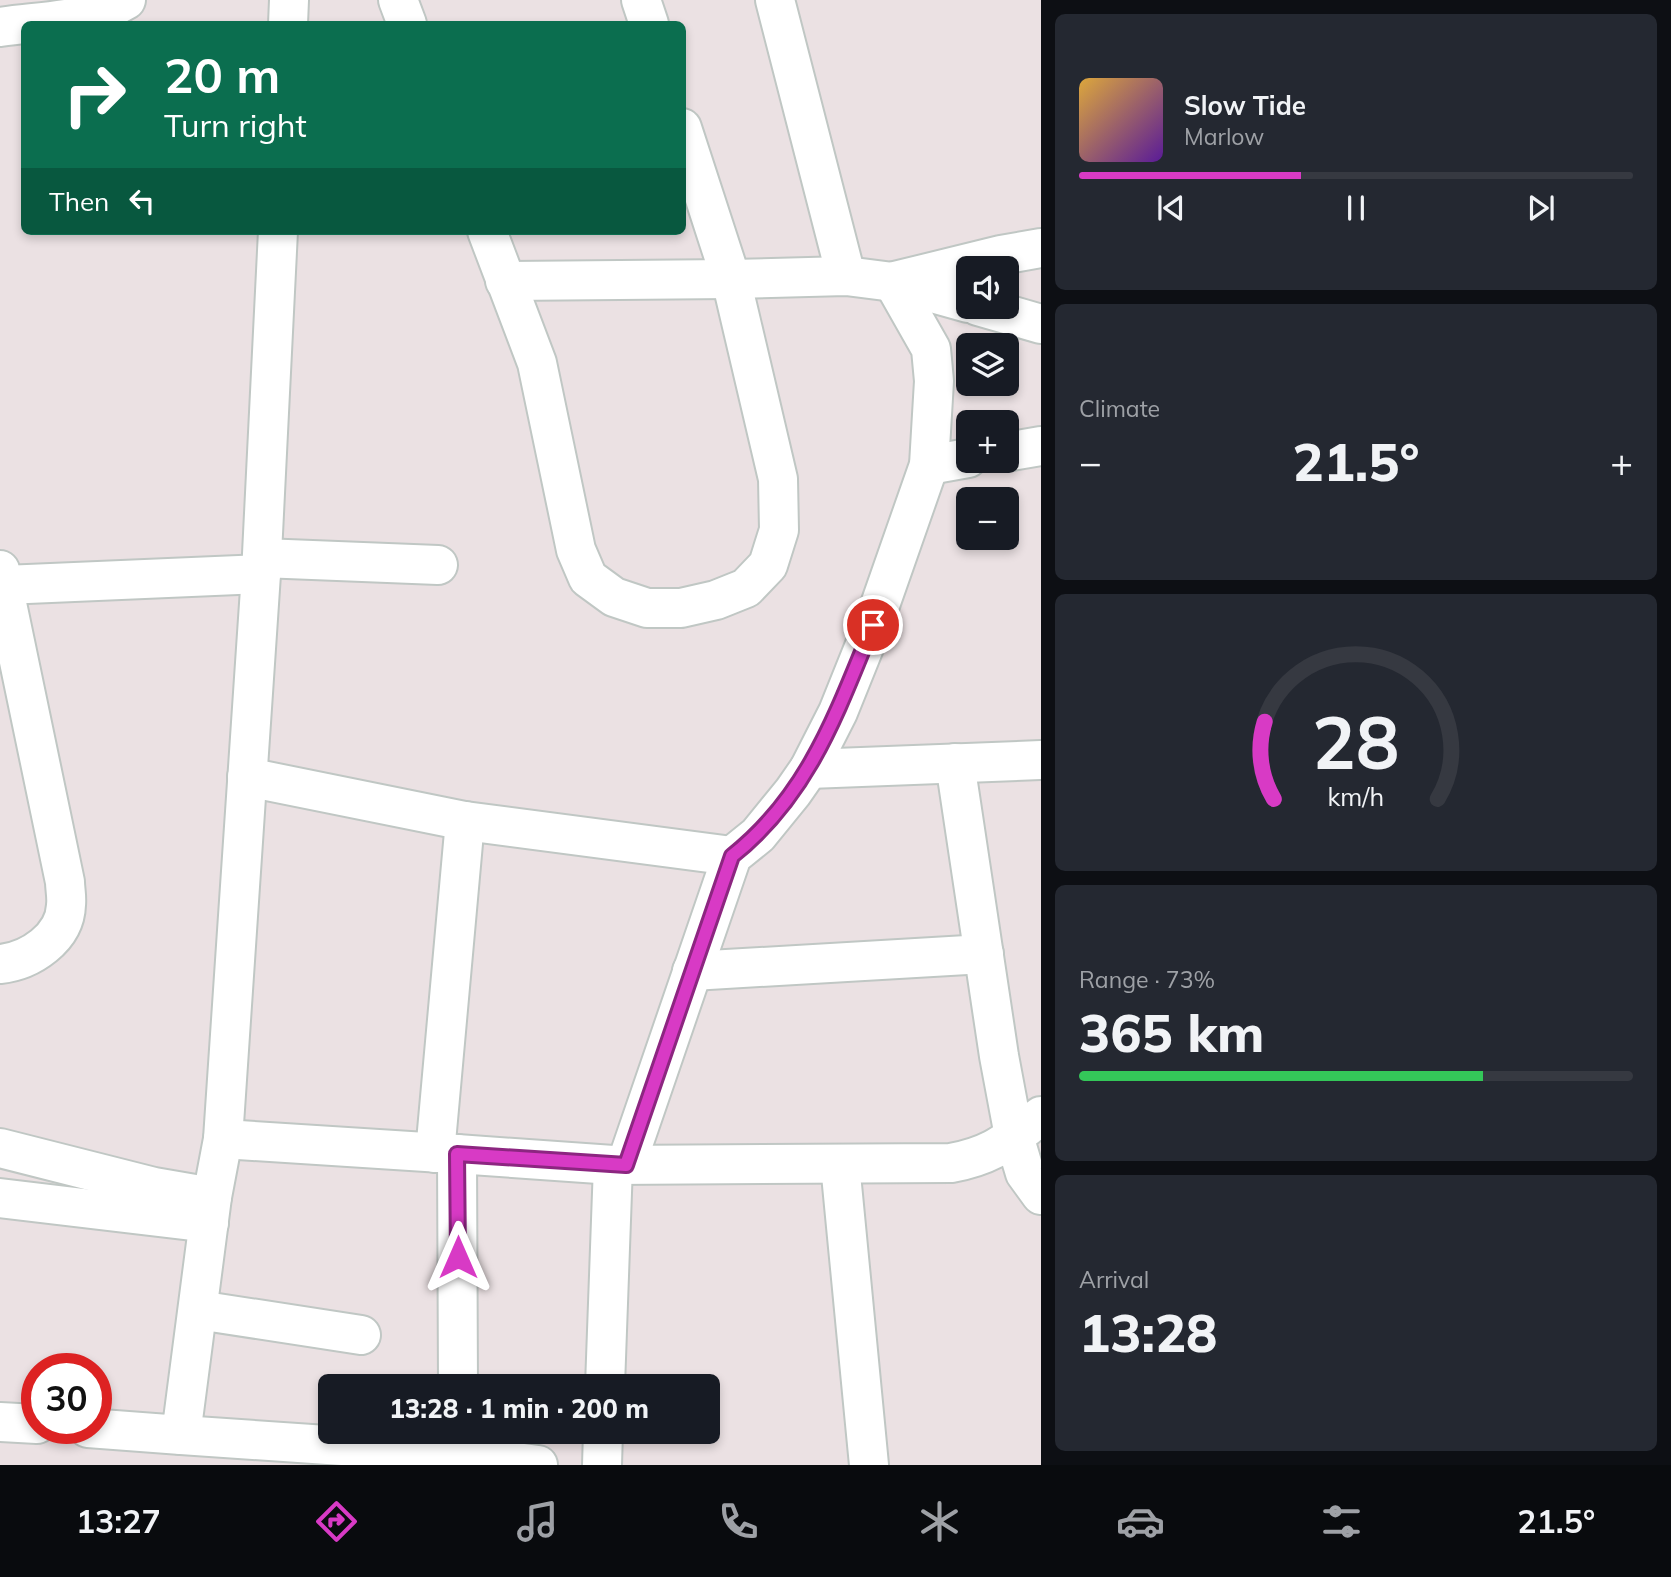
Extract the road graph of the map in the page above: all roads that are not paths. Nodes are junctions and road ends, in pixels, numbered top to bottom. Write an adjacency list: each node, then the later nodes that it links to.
1 (126, 0): 6 (street)
2 (289, 0): 7 (street)
3 (398, 0): 8 (street)
4 (641, 0): 9 (street)
5 (775, 0): 14 (street)
6 (59, 21)
7 (288, 21)
8 (406, 21)
9 (648, 21)
10 (686, 140): 15 (street)
11 (278, 235): 26 (street)
12 (488, 235): 16 (street)
13 (1041, 248): 17 (street)
14 (846, 276): 15 (street); 17 (street)
15 (731, 279): 16 (street); 16 (street)
16 (505, 281)
17 (892, 282): 18 (street); 24 (street)
18 (956, 300)
19 (1019, 318): 20 (street)
20 (1041, 324)
21 (1041, 446): 22 (street)
22 (1019, 450)
23 (956, 460): 24 (street)
24 (929, 465): 30 (street)
25 (438, 565): 26 (street)
26 (261, 566): 27 (street); 31 (street)
27 (2, 578): 35 (street)
28 (1041, 760): 29 (street)
29 (955, 763): 30 (street); 34 (street)
30 (809, 769): 33 (street)
31 (247, 777): 32 (street); 38 (street)
32 (465, 821): 33 (street); 40 (street)
33 (732, 856): 36 (street)
34 (984, 954): 36 (street); 37 (street)
35 (0, 964)
36 (692, 971): 42 (street)
37 (1028, 1126): 41 (street); 43 (street)
38 (223, 1139): 40 (street); 45 (street)
39 (0, 1149): 45 (street)
40 (446, 1154): 42 (street); 48 (street)
41 (840, 1164): 42 (street); 58 (street)
42 (620, 1165): 49 (street)
43 (1041, 1195)
44 (0, 1198): 45 (street)
45 (210, 1210): 46 (street)
46 (198, 1310): 47 (street); 53 (street)
47 (361, 1335)
48 (457, 1374)
49 (606, 1374)
50 (0, 1422): 51 (street)
51 (21, 1423)
52 (112, 1430): 53 (street)
53 (181, 1434): 55 (street)
54 (603, 1444): 57 (street)
55 (466, 1451): 56 (street)
56 (538, 1465)
57 (602, 1465)
58 (869, 1465)

